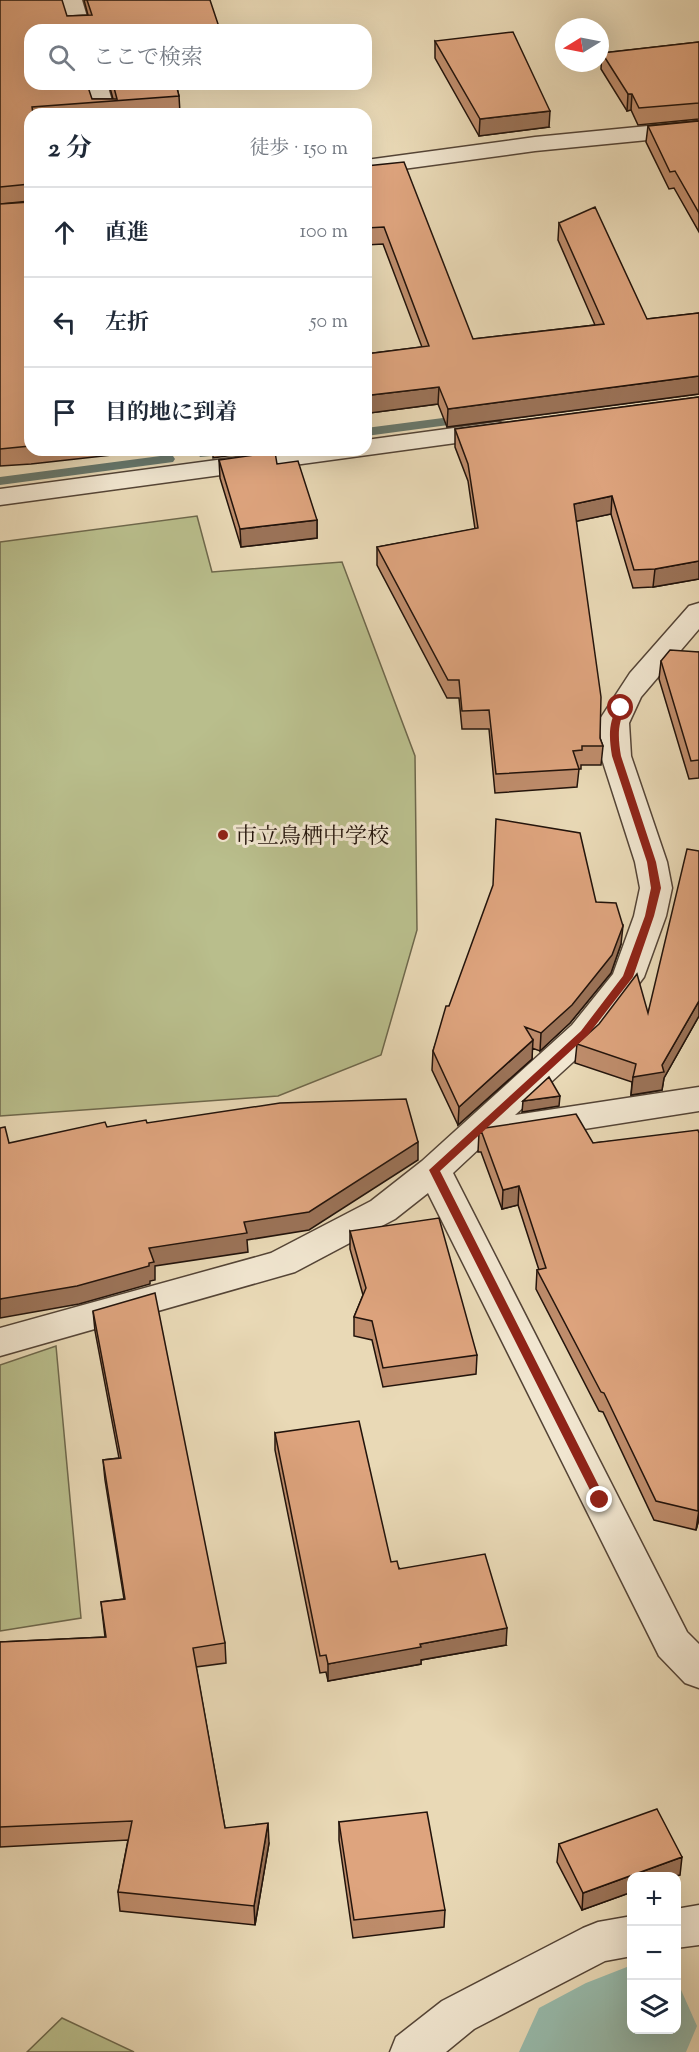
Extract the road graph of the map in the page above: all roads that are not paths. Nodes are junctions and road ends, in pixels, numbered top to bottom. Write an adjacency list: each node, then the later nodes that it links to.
1 (71, 0): 2 (street)
2 (78, 24)
3 (98, 90): 4 (street)
4 (103, 108)
5 (699, 128): 6 (street)
6 (372, 166)
7 (520, 428): 8 (street)
8 (372, 447)
9 (262, 456): 10 (street)
10 (188, 461): 11 (street)
11 (0, 498)
12 (699, 612): 14 (street)
13 (699, 1099): 14 (street)
14 (473, 1134): 15 (street)
15 (434, 1170): 16 (street); 17 (street)
16 (0, 1342)
17 (699, 1671)
18 (699, 1925): 19 (street)
19 (681, 1928)
20 (627, 1937): 21 (street)
21 (412, 2052)

